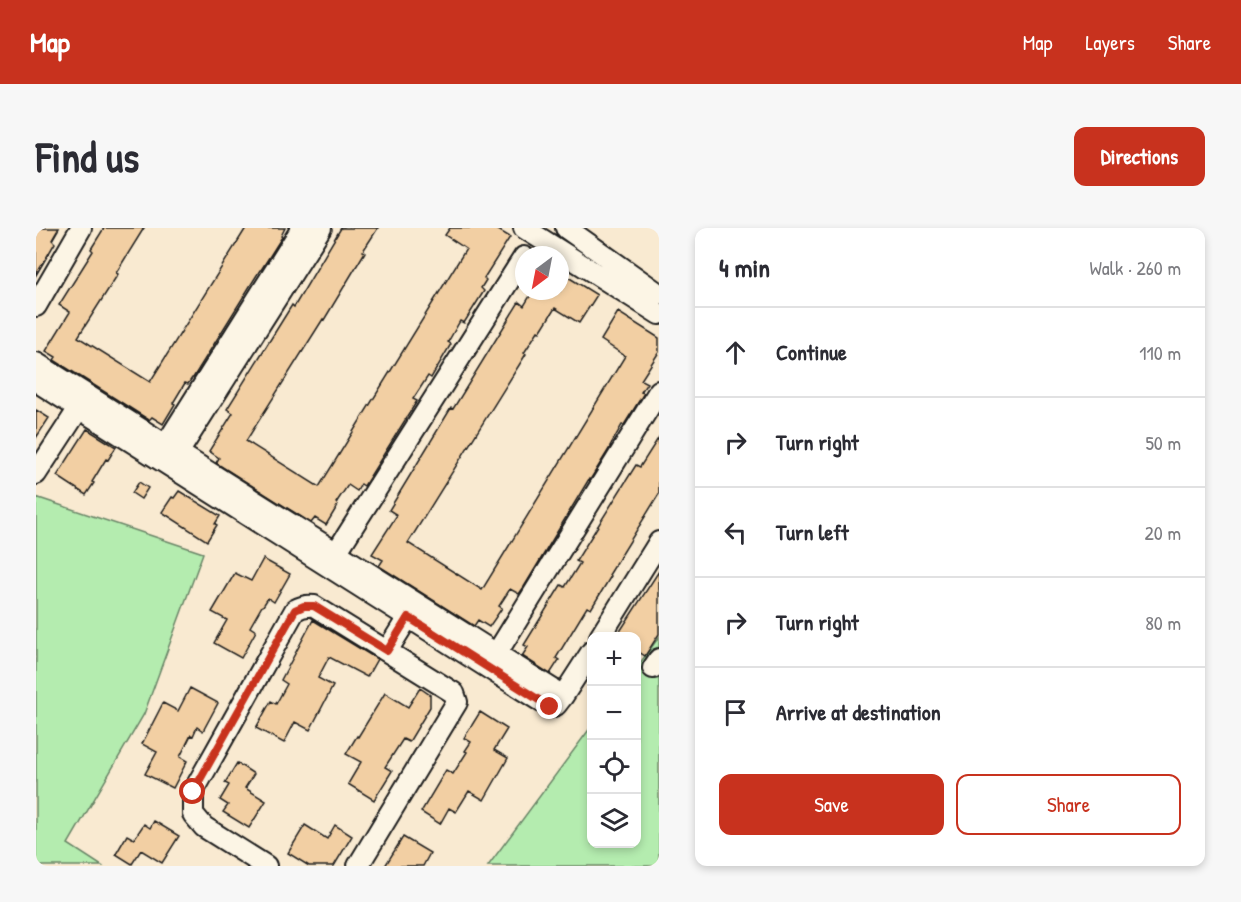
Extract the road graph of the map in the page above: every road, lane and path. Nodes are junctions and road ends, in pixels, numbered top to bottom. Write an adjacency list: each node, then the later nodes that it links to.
1 (81, 228): 9 (street)
2 (302, 228): 15 (street)
3 (321, 228): 15 (street)
4 (566, 228): 8 (street)
5 (533, 231): 6 (street); 10 (street)
6 (528, 246)
7 (515, 272): 18 (street)
8 (659, 294)
9 (36, 306)
10 (659, 314)
11 (36, 363): 14 (street)
12 (36, 381): 14 (street)
13 (659, 391): 23 (street)
14 (83, 402): 15 (street); 16 (street)
15 (168, 456): 18 (street)
16 (36, 474)
17 (659, 542): 20 (street)
18 (332, 559): 19 (street)
19 (413, 610): 21 (street); 23 (street)
20 (603, 632)
21 (387, 651): 24 (street); 25 (street)
22 (587, 657): 23 (street)
23 (492, 661)
24 (266, 866)
25 (358, 866)

